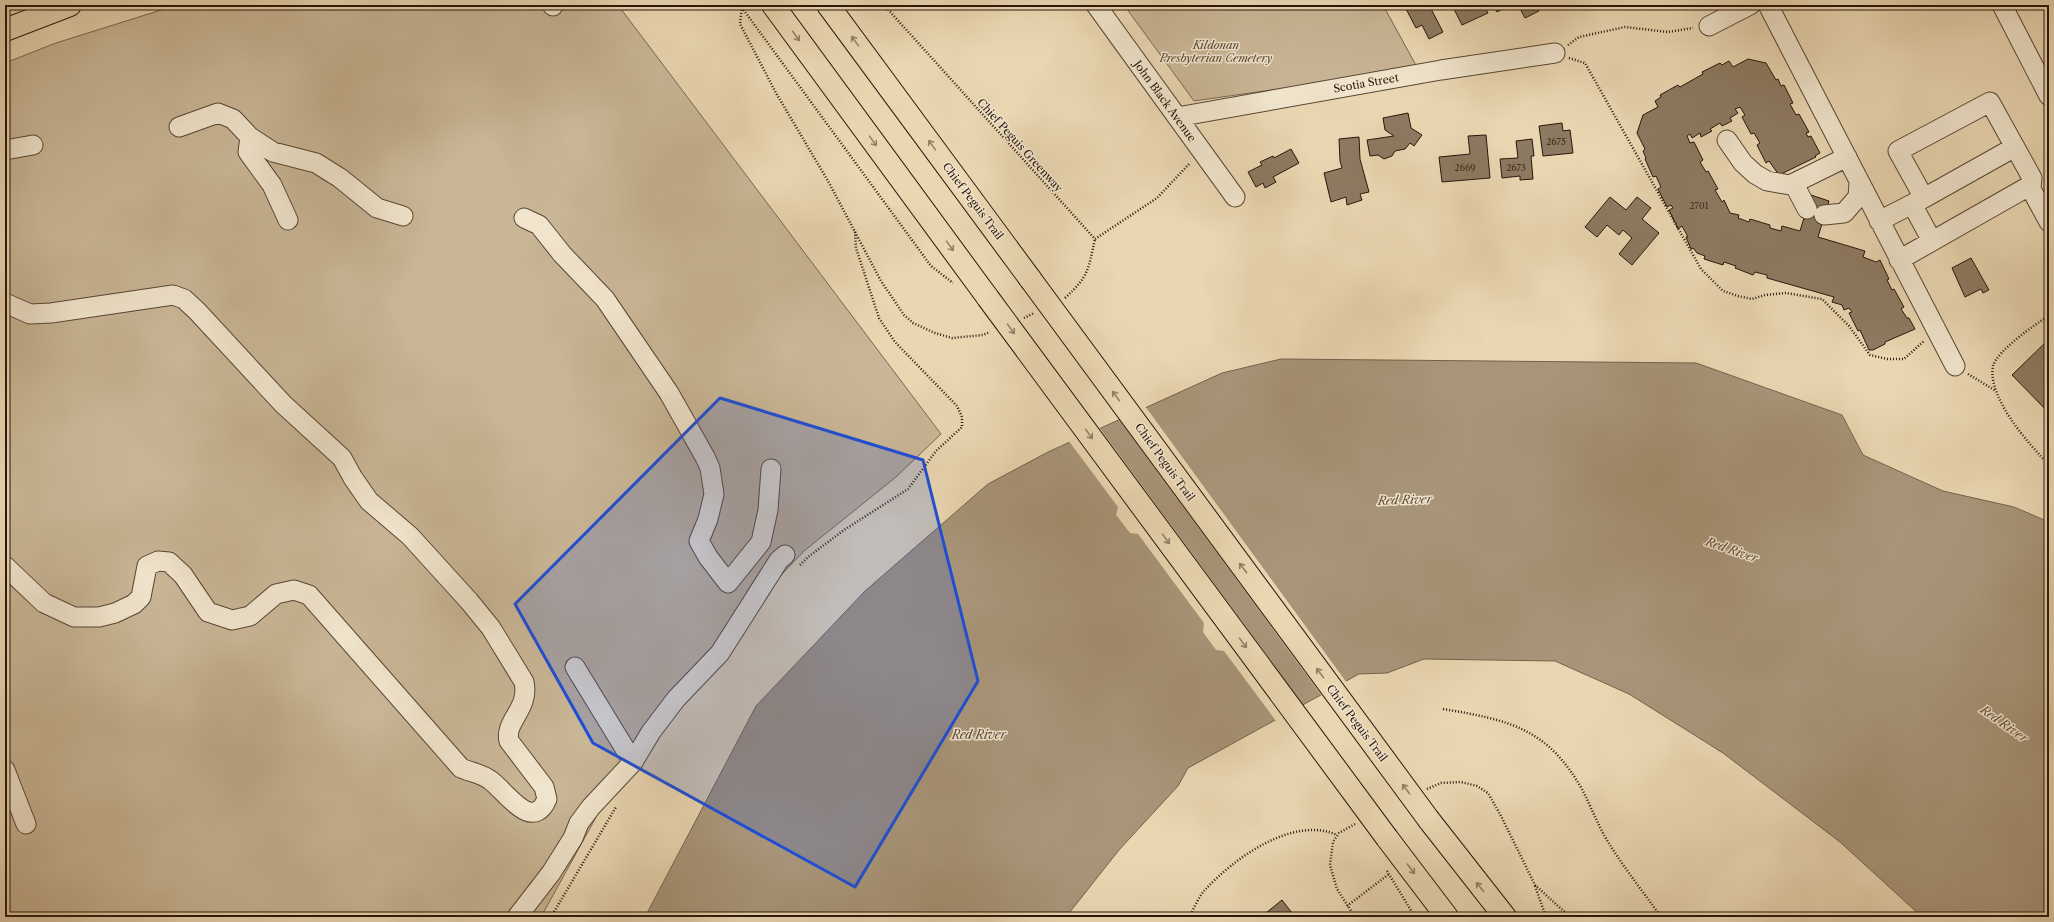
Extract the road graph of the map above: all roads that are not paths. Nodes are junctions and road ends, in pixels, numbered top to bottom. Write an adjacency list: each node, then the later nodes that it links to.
1 (70, 5): 8 (main road)
2 (773, 5): 45 (main road, one-way to 45, bridge)
3 (828, 5): 46 (main road, Chief Peguis Trail, one-way to 3, bridge)
4 (1096, 5): 13 (street, John Black Avenue)
5 (1750, 5): 9 (street)
6 (1768, 5): 20 (street)
7 (2002, 5): 12 (street)
8 (47, 10): 10 (main road)
9 (1709, 26)
10 (5, 30)
11 (1555, 53): 13 (street, Scotia Street)
12 (2049, 96)
13 (1177, 117): 24 (street, John Black Avenue)
14 (179, 127): 15 (street)
15 (250, 137): 28 (street); 30 (street)
16 (1727, 140): 22 (street)
17 (33, 145): 19 (street)
18 (2015, 147): 23 (street); 25 (street); 25 (street)
19 (5, 150)
20 (1847, 157): 21 (street); 22 (street)
21 (1860, 183): 27 (street); 31 (street)
22 (1794, 184): 26 (street)
23 (2031, 186): 32 (street); 33 (street)
24 (1235, 197)
25 (1918, 201): 31 (street); 33 (street)
26 (1806, 209)
27 (1824, 215)
28 (403, 216)
29 (524, 218): 37 (street)
30 (288, 220)
31 (1880, 221): 34 (street)
32 (2049, 222)
33 (1932, 241): 34 (street)
34 (1899, 260): 36 (street)
35 (5, 303): 39 (street)
36 (1955, 366)
37 (771, 469)
38 (791, 561): 41 (street)
39 (5, 566)
40 (576, 667): 41 (street)
41 (633, 762): 44 (street)
42 (5, 770): 43 (street)
43 (26, 824)
44 (517, 917)
45 (1447, 917)
46 (1505, 917)

